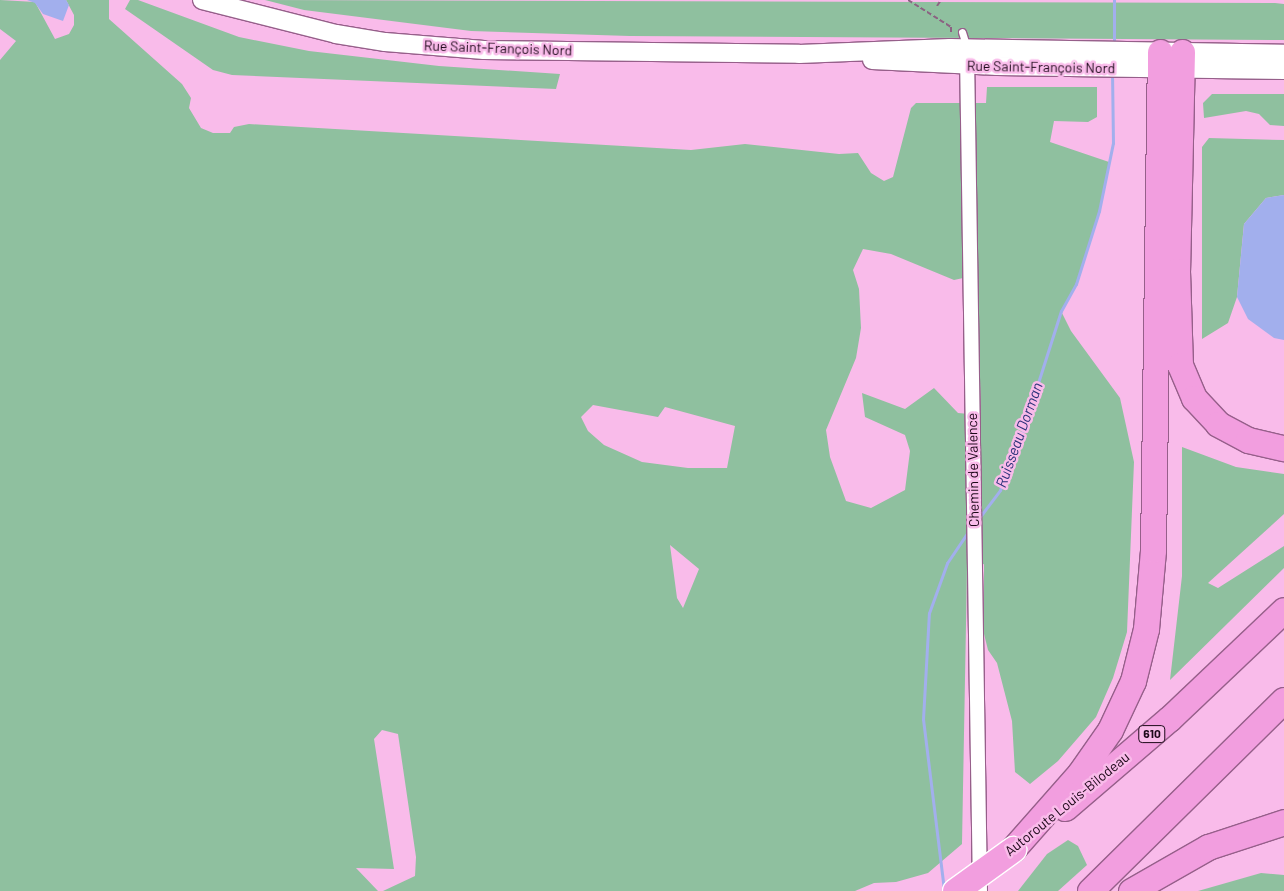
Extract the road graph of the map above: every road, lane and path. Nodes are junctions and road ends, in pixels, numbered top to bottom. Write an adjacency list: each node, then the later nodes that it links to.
1 (202, 0): 8 (street, Rue Saint-François Nord)
2 (908, 0): 6 (path)
3 (941, 0): 4 (path)
4 (937, 6)
5 (962, 32): 8 (lane)
6 (951, 41)
7 (1284, 54): 10 (street, Rue Saint-François Nord)
8 (967, 57): 9 (street, Rue Saint-François Nord); 9 (street, Rue Saint-François Nord); 18 (street, Chemin de Valence)
9 (1124, 60): 10 (street, Rue Saint-François Nord)
10 (1171, 60): 11 (street, Rue Saint-François Nord); 12 (highway); 16 (highway)
11 (1284, 70)
12 (1284, 448)
13 (1284, 610): 16 (highway, Autoroute Louis-Bilodeau / 610)
14 (1284, 700): 19 (highway)
15 (1284, 822): 20 (highway)
16 (1013, 849): 17 (highway, Autoroute Louis-Bilodeau / 610, bridge)
17 (955, 891)
18 (980, 891)
19 (1090, 891)
20 (1131, 891)

